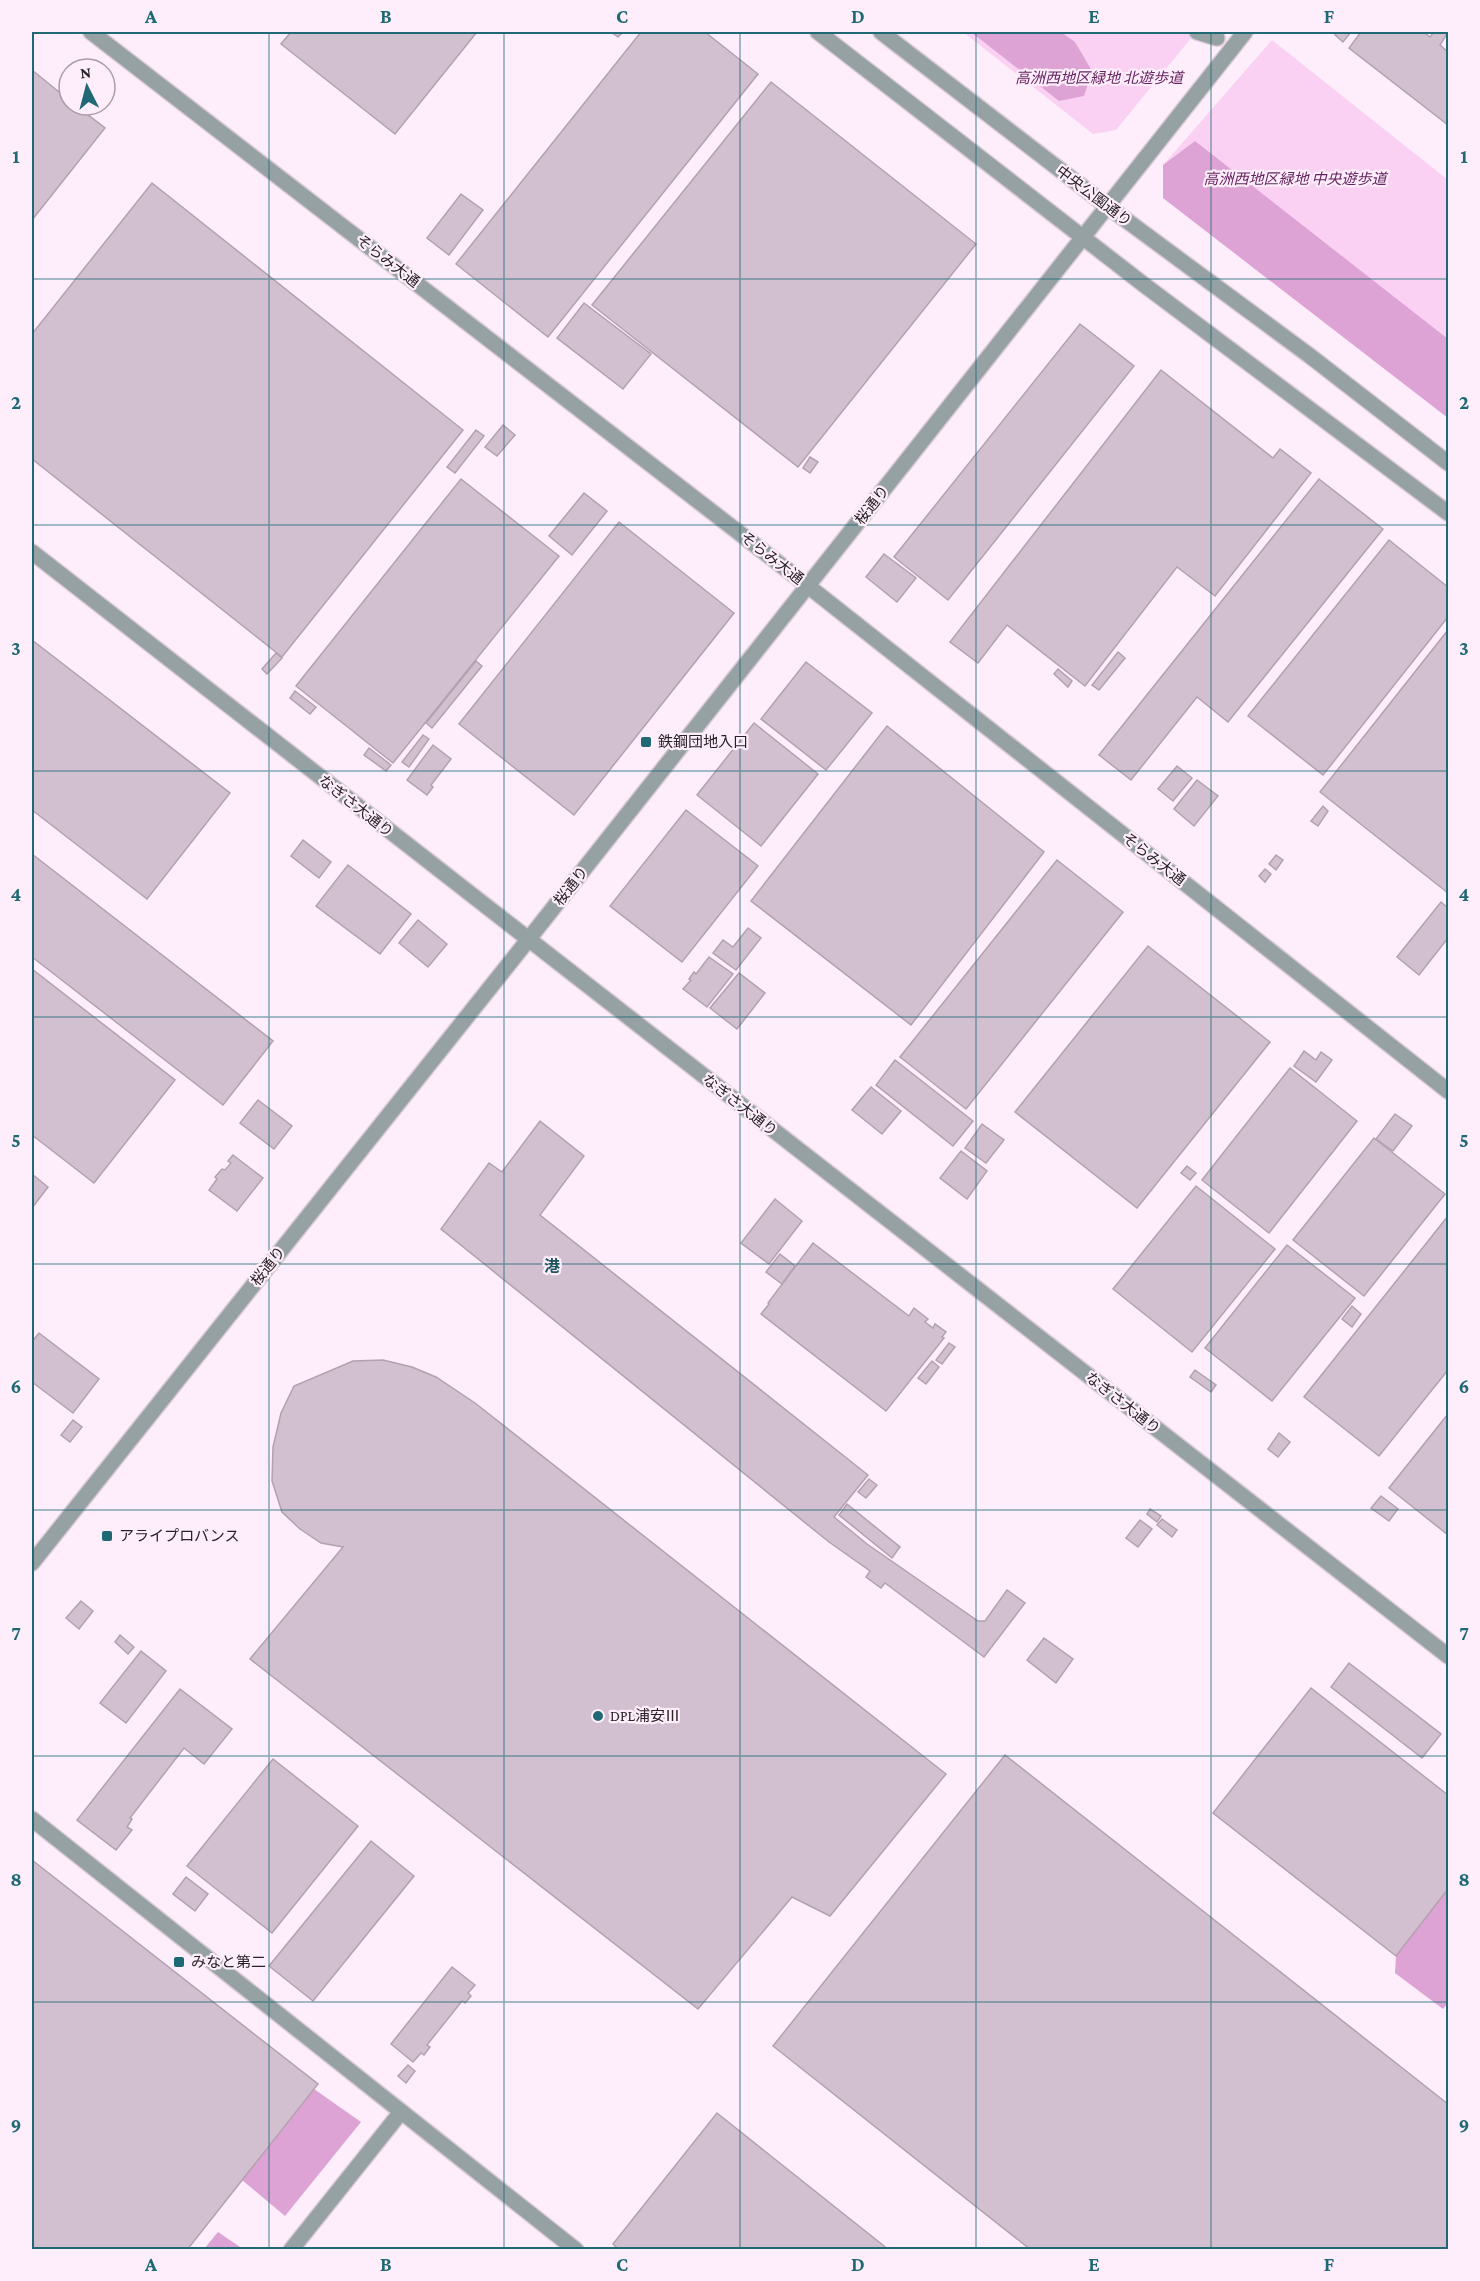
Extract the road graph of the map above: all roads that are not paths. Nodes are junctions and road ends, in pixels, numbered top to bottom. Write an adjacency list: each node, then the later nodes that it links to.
1 (91, 32): 12 (street, そらみ大通)
2 (818, 32): 8 (street)
3 (881, 32): 7 (street, 中央公園通り)
4 (1197, 32): 6 (street)
5 (1245, 32): 7 (street, 桜通り)
6 (1217, 38)
7 (1107, 206): 8 (street, 桜通り); 9 (street, 中央公園通り)
8 (1084, 237): 10 (street); 12 (street, 桜通り)
9 (1449, 463)
10 (1449, 513)
11 (32, 552): 13 (street, なぎさ大通り)
12 (808, 586): 13 (street, 桜通り); 14 (street, そらみ大通)
13 (528, 940): 15 (street, 桜通り); 16 (street, なぎさ大通り)
14 (1449, 1091)
15 (32, 1563)
16 (1449, 1656)
17 (32, 1819): 18 (street)
18 (401, 2112): 19 (street); 20 (street)
19 (291, 2250)
20 (576, 2250)

